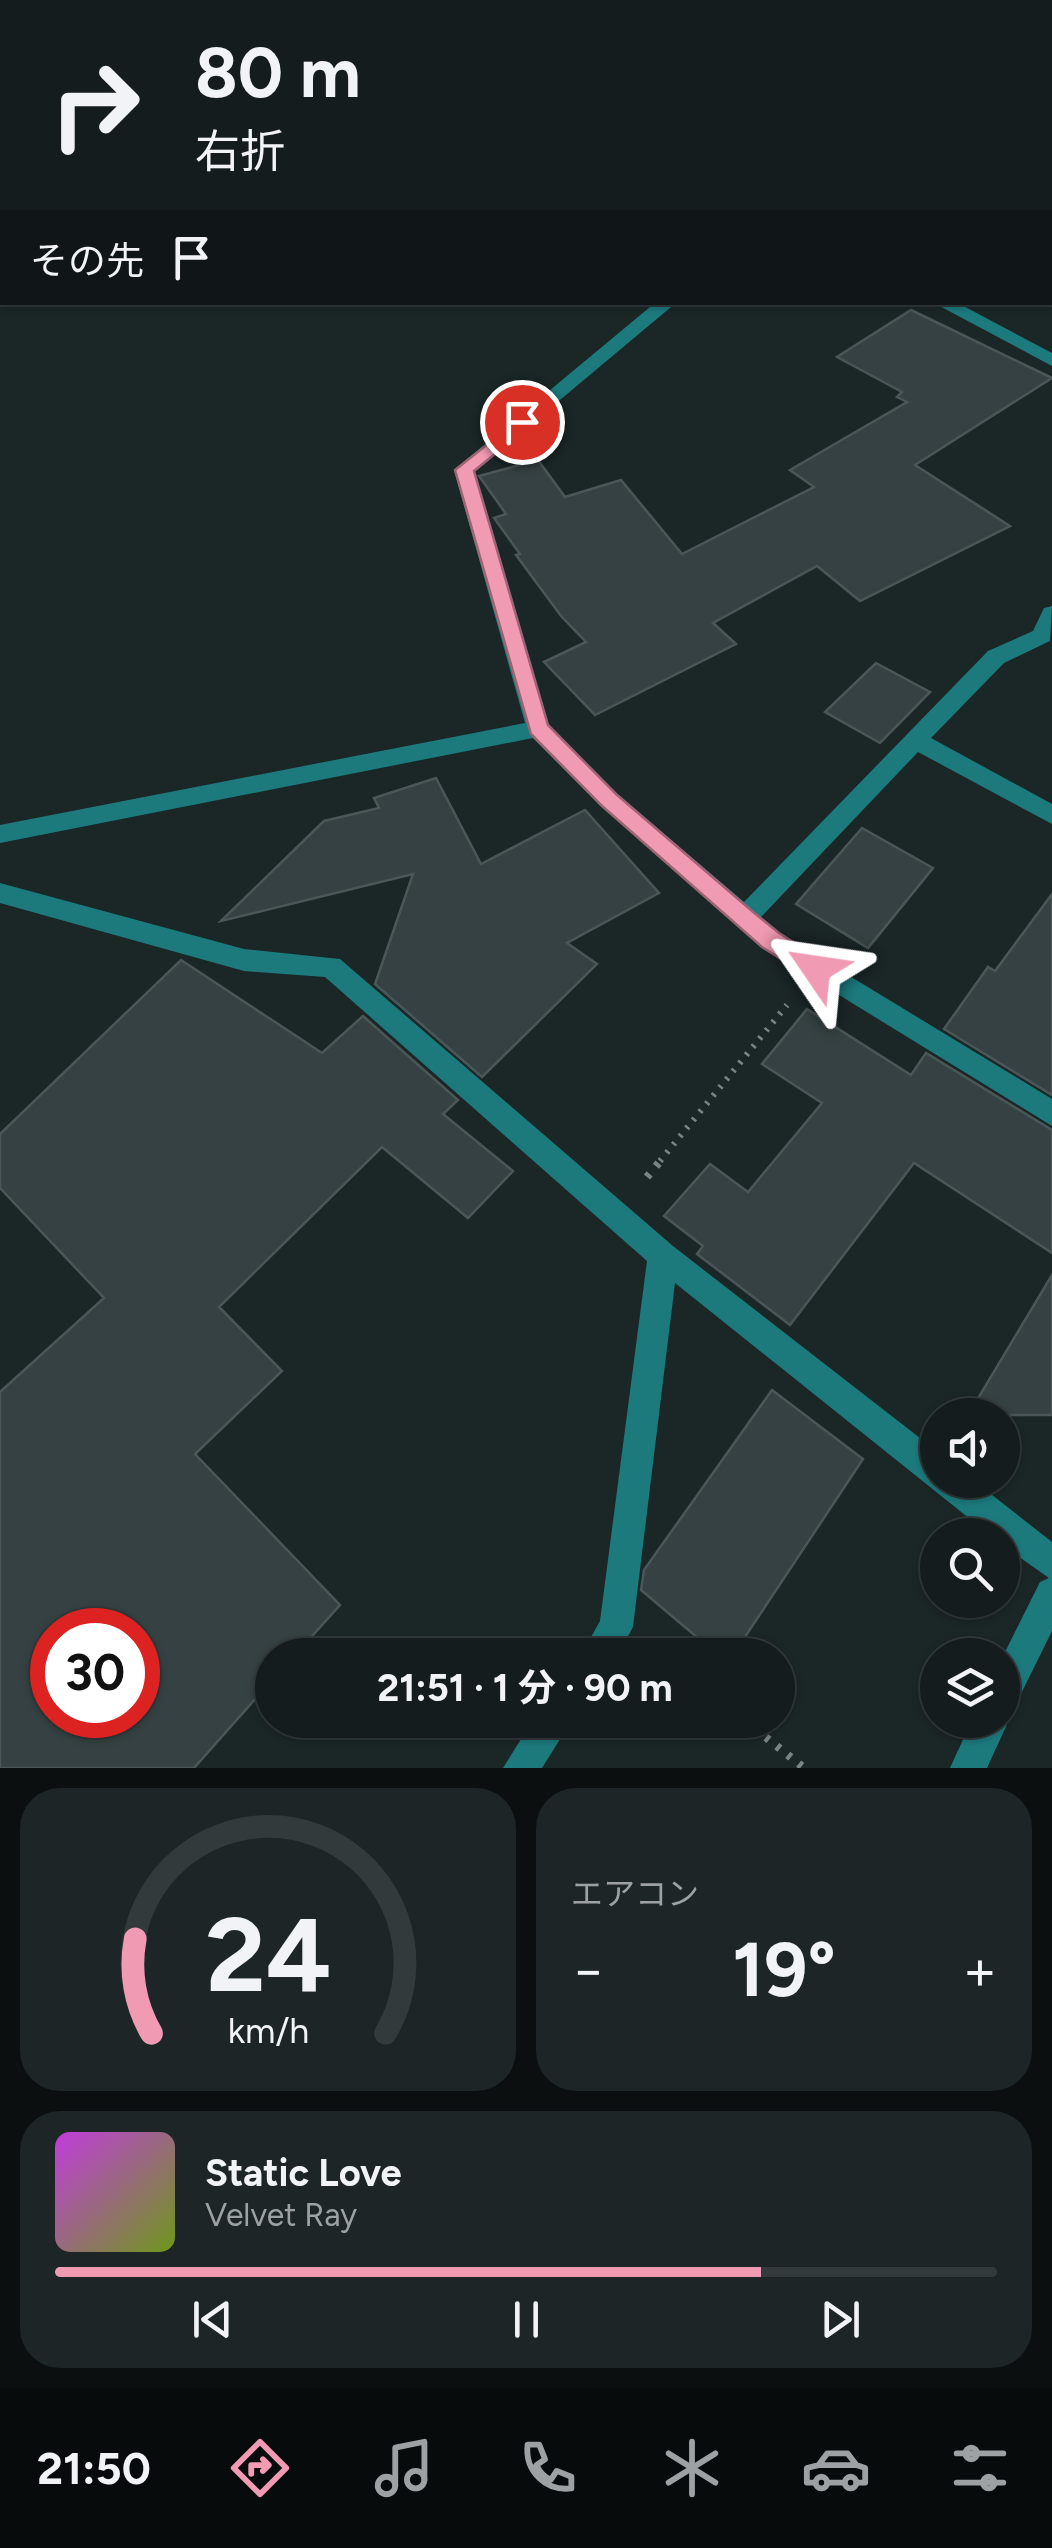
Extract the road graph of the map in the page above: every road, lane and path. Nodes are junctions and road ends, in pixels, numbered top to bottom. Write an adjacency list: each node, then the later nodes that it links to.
1 (664, 305): 5 (street)
2 (946, 305): 3 (street)
3 (1052, 360)
4 (1052, 613): 6 (street)
5 (538, 728): 8 (street); 10 (street)
6 (915, 740): 7 (street); 10 (street)
7 (1052, 816)
8 (0, 834)
9 (0, 892): 13 (street)
10 (744, 918): 11 (street)
11 (816, 969): 12 (street); 13 (path)
12 (1052, 1114)
13 (616, 1215): 14 (street)
14 (663, 1256): 15 (street); 19 (street)
15 (920, 1459)
16 (969, 1498): 17 (street)
17 (1052, 1563)
18 (1052, 1594): 20 (street)
19 (609, 1638)
20 (1020, 1659)
21 (542, 1738): 24 (street)
22 (766, 1738): 25 (path)
23 (982, 1738): 26 (street)
24 (521, 1768)
25 (804, 1768)
26 (968, 1768)

